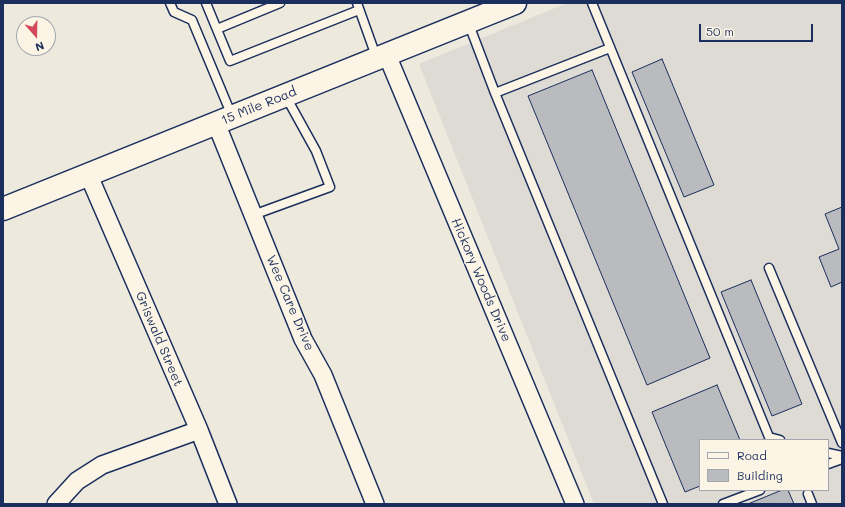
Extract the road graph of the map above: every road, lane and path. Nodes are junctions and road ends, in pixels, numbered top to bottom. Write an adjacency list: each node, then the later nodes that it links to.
1 (170, 3): 13 (lane)
2 (206, 3): 8 (lane)
3 (280, 3): 8 (lane)
4 (514, 3): 7 (main road, 15 Mile Road)
5 (592, 3): 9 (lane)
6 (358, 7): 8 (lane); 10 (lane)
7 (468, 22): 10 (main road, 15 Mile Road); 11 (lane)
8 (217, 29)
9 (610, 48): 11 (lane); 19 (lane)
10 (382, 57): 12 (main road, 15 Mile Road); 30 (street, Hickory Woods Drive)
11 (495, 93): 31 (lane)
12 (285, 96): 13 (main road, 15 Mile Road); 16 (lane)
13 (225, 120): 14 (main road, 15 Mile Road); 16 (street, Wee Care Drive)
14 (89, 176): 15 (main road, 15 Mile Road); 18 (street, Griswald Street)
15 (3, 209)
16 (253, 215): 29 (street, Wee Care Drive)
17 (769, 268): 20 (lane)
18 (198, 430): 27 (street); 28 (street, Griswald Street)
19 (776, 439)
20 (842, 443)
21 (829, 453): 22 (lane)
22 (842, 456)
23 (842, 459): 24 (lane)
24 (829, 464)
25 (757, 491): 32 (lane)
26 (808, 494): 33 (lane)
27 (56, 504)
28 (228, 504)
29 (375, 504)
30 (576, 504)
31 (663, 504)
32 (723, 504)
33 (812, 504)

